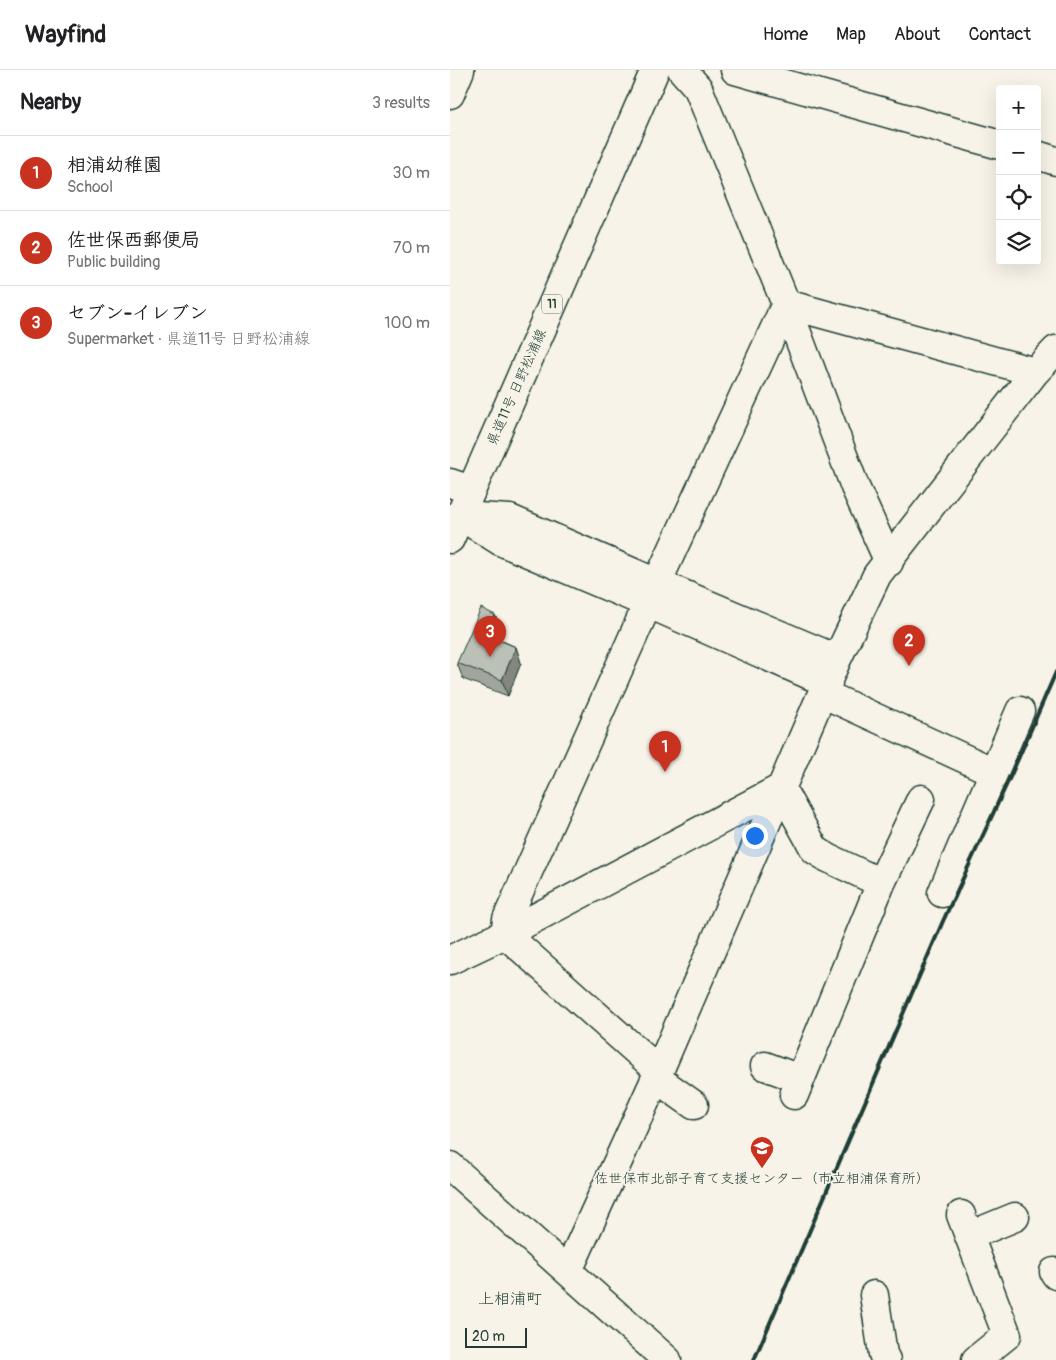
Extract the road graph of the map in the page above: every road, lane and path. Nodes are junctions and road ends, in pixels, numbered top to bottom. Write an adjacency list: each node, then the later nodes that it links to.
1 (460, 70): 5 (street)
2 (655, 70): 12 (street, 県道11号 日野松浦線 / 11)
3 (682, 70): 9 (street)
4 (735, 70): 6 (street)
5 (450, 94)
6 (996, 144)
7 (1041, 156): 8 (street)
8 (1056, 161)
9 (786, 304): 11 (street); 14 (street); 15 (street)
10 (1056, 350): 11 (street)
11 (1035, 372): 14 (street)
12 (461, 486): 13 (street, 県道11号 日野松浦線 / 11)
13 (453, 524): 15 (street)
14 (889, 562): 16 (street)
15 (653, 594): 16 (street); 23 (street)
16 (829, 679): 18 (street); 19 (street)
17 (1020, 711): 18 (street)
18 (994, 772): 22 (street)
19 (781, 788): 21 (street); 23 (street); 26 (street)
20 (921, 799): 21 (street)
21 (881, 883): 25 (street)
22 (942, 893)
23 (505, 934): 24 (street); 26 (street)
24 (450, 960)
25 (765, 1066)
26 (657, 1074): 27 (street); 30 (street)
27 (694, 1105)
28 (450, 1166): 30 (street)
29 (1015, 1217): 34 (street)
30 (568, 1272): 32 (street)
31 (880, 1299): 33 (street)
32 (667, 1360)
33 (886, 1360)
34 (976, 1360)

